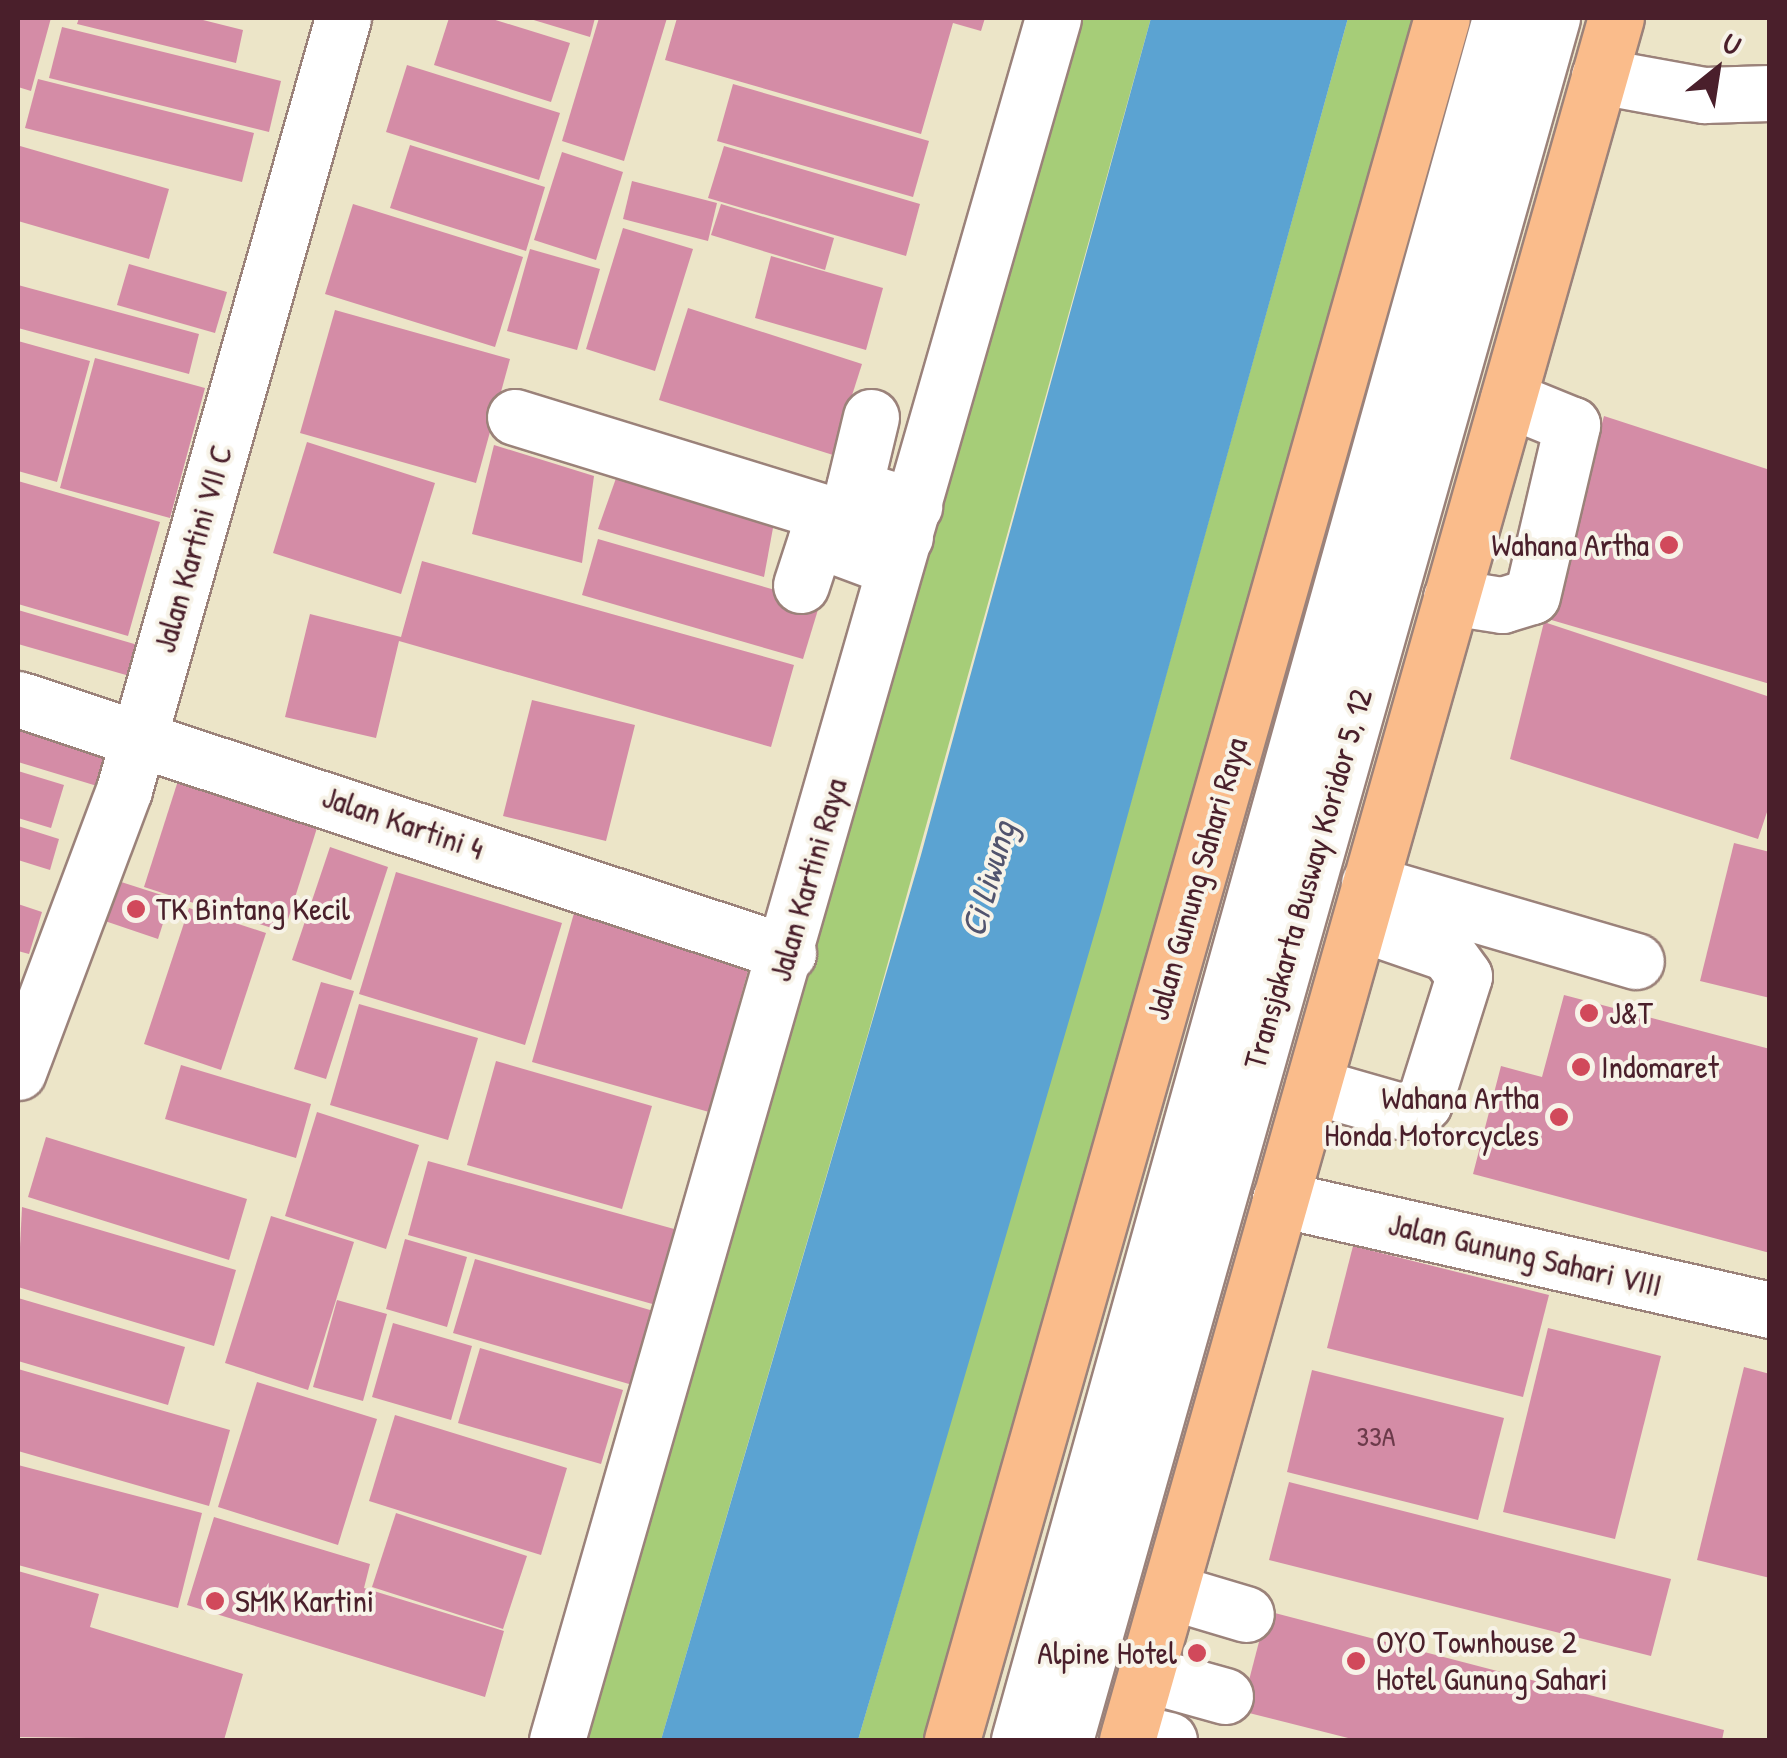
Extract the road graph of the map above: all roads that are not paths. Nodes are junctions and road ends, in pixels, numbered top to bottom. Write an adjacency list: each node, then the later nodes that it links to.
1 (343, 18): 16 (street, Jalan Kartini VII C)
2 (1053, 18): 12 (street, Jalan Kartini Raya)
3 (1442, 18): 30 (main road, Jalan Gunung Sahari Raya)
4 (1500, 18): 31 (street, Transjakarta Busway Koridor 5, 12)
5 (1552, 18): 32 (street, Transjakarta Busway Koridor 5, 12)
6 (1616, 18): 7 (main road)
7 (1600, 76): 8 (street); 9 (main road)
8 (1770, 93)
9 (1508, 399): 14 (main road); 14 (street)
10 (515, 417): 12 (street)
11 (871, 417): 12 (street)
12 (905, 537): 13 (street); 18 (street, Jalan Kartini Raya)
13 (801, 585)
14 (1451, 596): 17 (main road)
15 (18, 699): 16 (street, Jalan Kartini 4)
16 (140, 735): 18 (street, Jalan Kartini 4); 20 (street, Jalan Kartini VII C)
17 (1364, 903): 19 (street); 21 (main road); 21 (street)
18 (788, 953): 29 (street, Jalan Kartini Raya)
19 (1636, 961)
20 (18, 1072)
21 (1312, 1086): 22 (main road)
22 (1280, 1199): 23 (street, Jalan Gunung Sahari VIII); 24 (main road)
23 (1770, 1310)
24 (1172, 1592): 25 (street); 26 (main road)
25 (1246, 1614)
26 (1146, 1674): 27 (street); 28 (main road)
27 (1224, 1696)
28 (1142, 1737)
29 (557, 1740)
30 (952, 1740)
31 (1019, 1740)
32 (1065, 1740)

